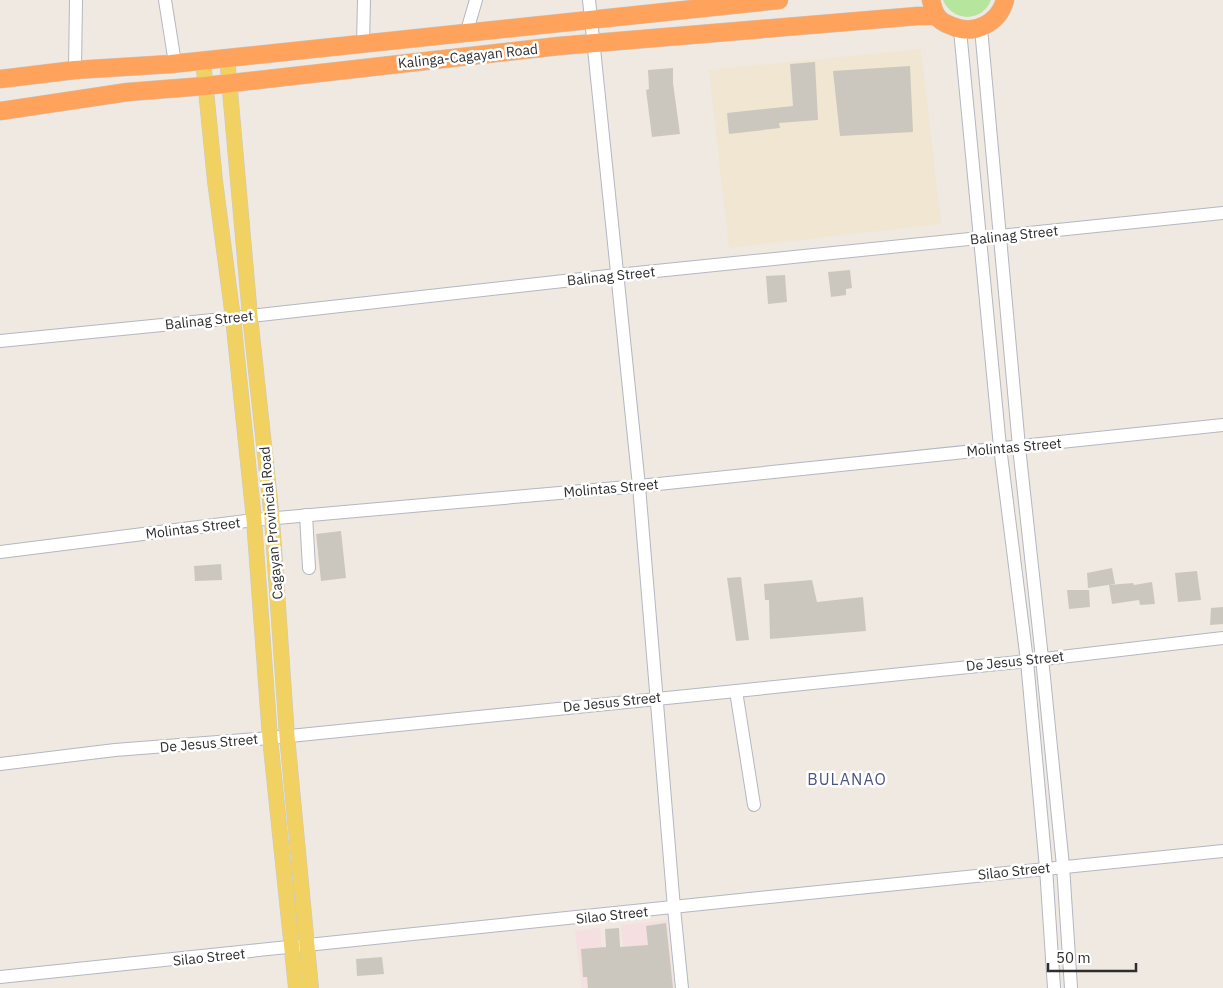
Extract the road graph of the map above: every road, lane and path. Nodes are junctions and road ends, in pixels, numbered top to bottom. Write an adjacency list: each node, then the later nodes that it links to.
1 (76, 0): 18 (street)
2 (165, 0): 17 (street)
3 (364, 0): 13 (street)
4 (476, 0): 12 (street)
5 (589, 0): 9 (street)
6 (780, 0): 9 (highway, Kalinga-Cagayan Road)
7 (1006, 0): 10 (highway)
8 (934, 8): 11 (highway); 14 (highway, Kalinga-Cagayan Road)
9 (591, 20): 12 (highway, Kalinga-Cagayan Road); 14 (street)
10 (980, 28): 11 (highway); 26 (street)
11 (960, 30): 27 (street)
12 (466, 34): 13 (highway, Kalinga-Cagayan Road)
13 (362, 44): 15 (highway, Kalinga-Cagayan Road)
14 (594, 44): 20 (highway, Kalinga-Cagayan Road); 28 (street)
15 (227, 57): 16 (highway, Kalinga-Cagayan Road); 20 (main road, Cagayan Provincial Road)
16 (202, 60): 17 (highway, Kalinga-Cagayan Road); 21 (main road, Cagayan Provincial Road)
17 (175, 63): 18 (highway, Kalinga-Cagayan Road)
18 (75, 70): 19 (highway, Kalinga-Cagayan Road)
19 (0, 79)
20 (230, 82): 21 (highway, Kalinga-Cagayan Road); 23 (main road, Cagayan Provincial Road)
21 (205, 86): 22 (highway, Kalinga-Cagayan Road); 24 (main road, Cagayan Provincial Road)
22 (0, 111)
23 (238, 178): 24 (main road); 29 (main road, Cagayan Provincial Road)
24 (215, 181): 30 (main road, Cagayan Provincial Road)
25 (1223, 213): 26 (street, Balinag Street)
26 (1000, 236): 27 (street, Balinag Street); 34 (street)
27 (979, 238): 28 (street, Balinag Street); 33 (street)
28 (617, 275): 29 (street, Balinag Street); 35 (street)
29 (250, 316): 30 (street, Balinag Street); 37 (main road, Cagayan Provincial Road)
30 (233, 318): 31 (street, Balinag Street); 38 (main road, Cagayan Provincial Road)
31 (0, 341)
32 (1223, 425): 34 (street, Molintas Street)
33 (1000, 447): 34 (street, Molintas Street); 35 (street, Molintas Street); 43 (street)
34 (1019, 447): 42 (street)
35 (639, 486): 36 (street, Molintas Street); 45 (street)
36 (306, 515): 37 (street, Molintas Street); 40 (street)
37 (272, 519): 38 (street, Molintas Street); 46 (main road, Cagayan Provincial Road)
38 (254, 520): 39 (street, Molintas Street); 47 (main road, Cagayan Provincial Road)
39 (0, 552)
40 (310, 568)
41 (1223, 638): 42 (street, De Jesus Street)
42 (1042, 658): 43 (street, De Jesus Street); 51 (street)
43 (1027, 660): 44 (street, De Jesus Street); 52 (street)
44 (736, 691): 45 (street, De Jesus Street); 49 (street)
45 (656, 698): 46 (street, De Jesus Street); 53 (street)
46 (287, 736): 47 (street, De Jesus Street); 54 (main road, Cagayan Provincial Road)
47 (270, 738): 48 (street, De Jesus Street); 54 (main road, Cagayan Provincial Road)
48 (0, 764)
49 (754, 805)
50 (1223, 851): 51 (street, Silao Street)
51 (1062, 866): 52 (street, Silao Street); 60 (street)
52 (1046, 868): 53 (street, Silao Street); 59 (street)
53 (674, 908): 54 (street, Silao Street); 58 (street)
54 (300, 948): 55 (street, Silao Street); 56 (main road, Cagayan Provincial Road); 57 (main road, Cagayan Provincial Road)
55 (0, 977)
56 (296, 988)
57 (311, 988)
58 (682, 988)
59 (1054, 988)
60 (1071, 988)

